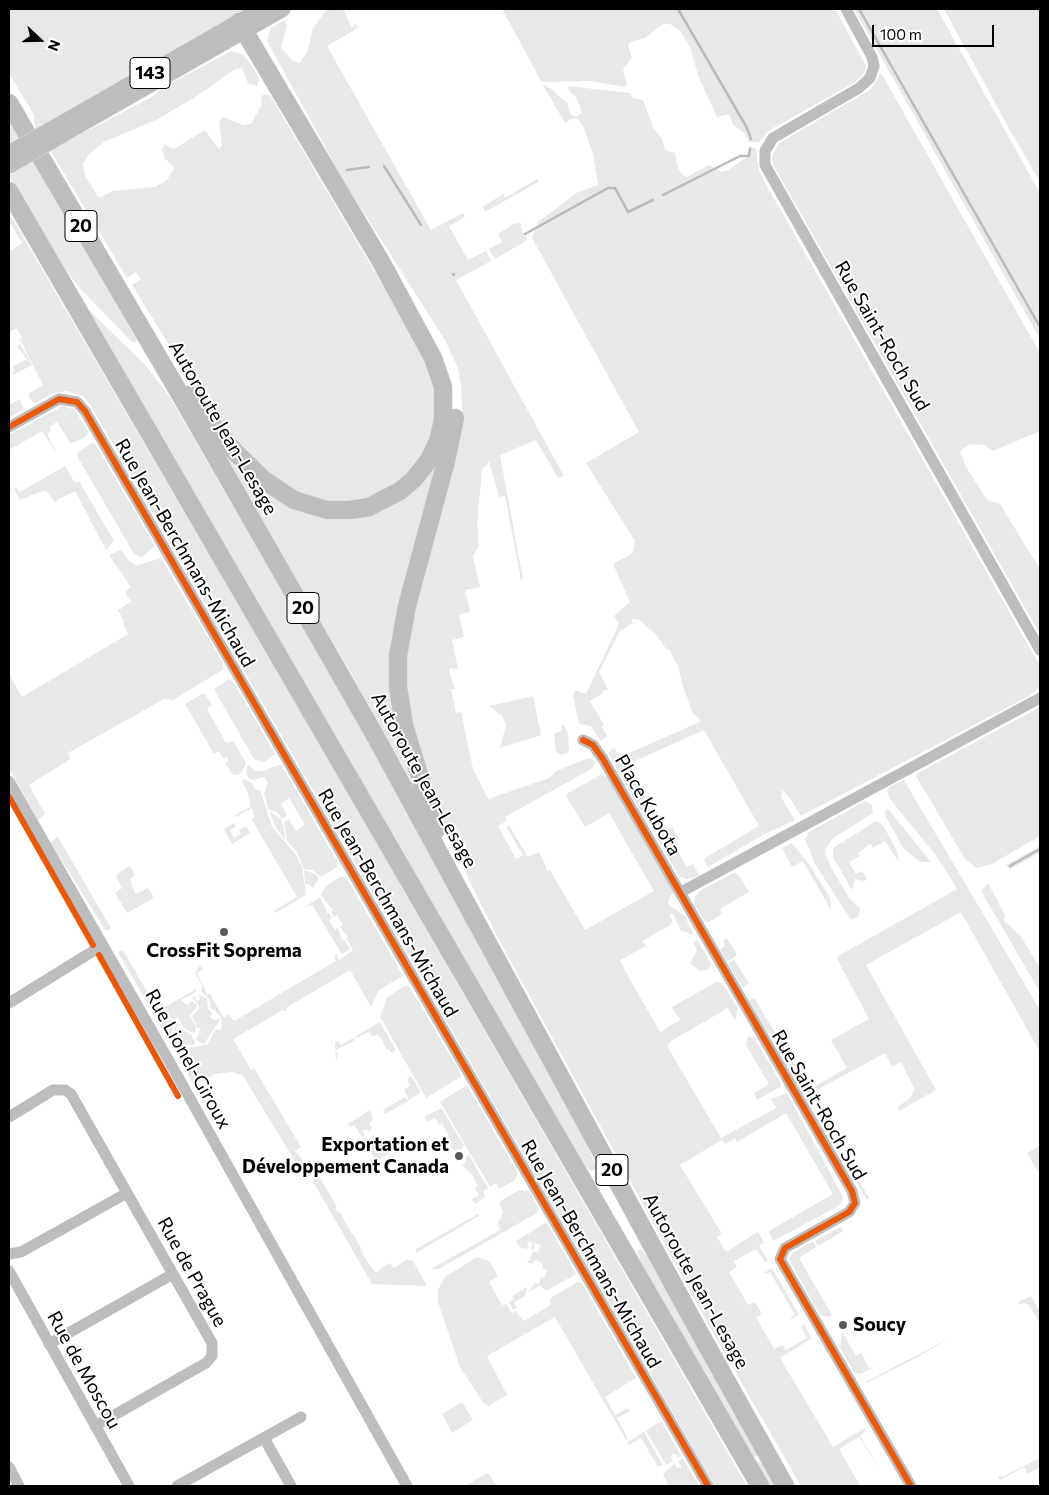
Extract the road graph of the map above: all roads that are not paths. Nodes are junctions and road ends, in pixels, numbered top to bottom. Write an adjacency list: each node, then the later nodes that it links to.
1 (261, 9): 4 (main road, 143)
2 (283, 9): 4 (main road, 143)
3 (846, 9): 13 (street, Rue Saint-Roch Sud)
4 (242, 26): 6 (main road, 143); 10 (highway)
5 (9, 103): 11 (highway, Autoroute Jean-Lesage / 20)
6 (63, 129): 7 (main road, 143, bridge); 8 (main road, bridge)
7 (9, 153)
8 (9, 166)
9 (9, 191): 37 (highway, 20)
10 (380, 260): 11 (highway); 17 (highway)
11 (157, 356): 17 (highway, Autoroute Jean-Lesage / 20)
12 (9, 427): 36 (street, Rue Jean-Berchmans-Michaud)
13 (1040, 650)
14 (1040, 698): 18 (street)
15 (583, 740): 18 (street, Place Kubota)
16 (9, 781): 19 (street, Rue Lionel-Giroux)
17 (445, 862): 38 (highway, Autoroute Jean-Lesage / 20)
18 (681, 892): 39 (street, Rue Saint-Roch Sud)
19 (103, 945): 20 (street); 35 (street, Rue Lionel-Giroux)
20 (9, 1003)
21 (9, 1117): 22 (street, Rue de Prague)
22 (127, 1193): 23 (street); 25 (street, Rue de Prague)
23 (9, 1254)
24 (9, 1271): 26 (street, Rue de Moscou)
25 (173, 1274): 26 (street); 28 (street, Rue de Prague)
26 (49, 1344): 28 (street, Rue de Moscou)
27 (301, 1417): 29 (street)
28 (95, 1426): 32 (street, Rue de Moscou)
29 (264, 1438): 33 (street); 34 (street)
30 (9, 1467): 31 (street)
31 (15, 1483)
32 (129, 1486)
33 (177, 1486)
34 (291, 1486)
35 (407, 1486)
36 (708, 1486)
37 (760, 1486)
38 (786, 1486)
39 (911, 1486)

